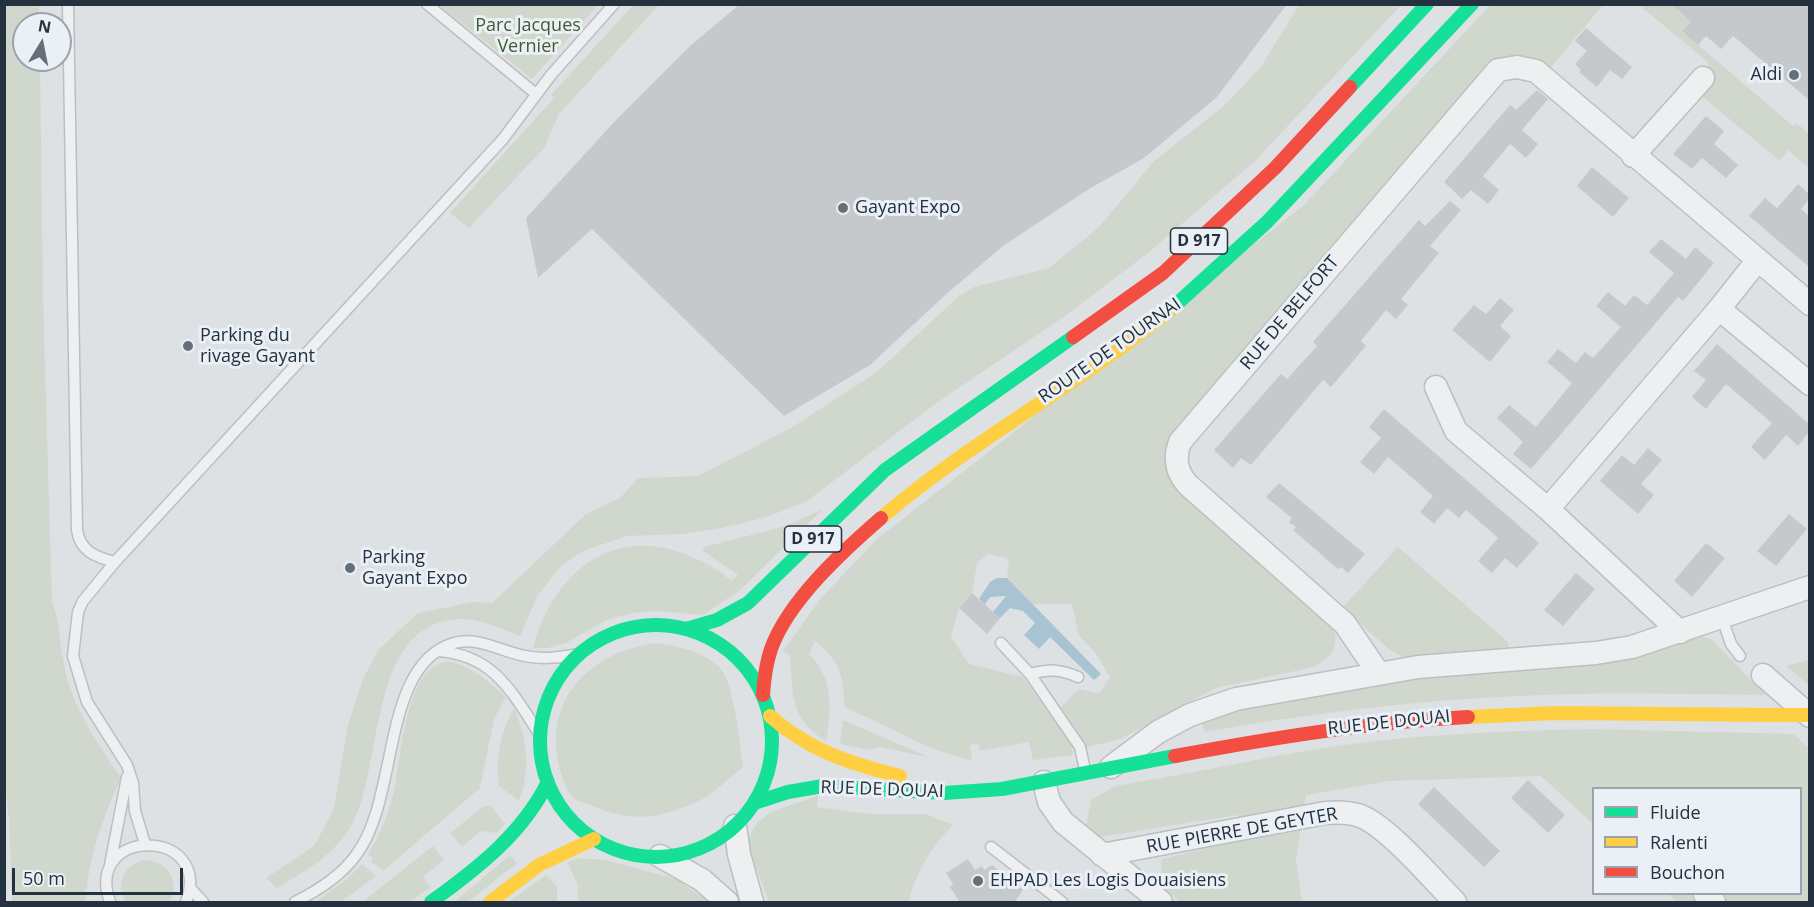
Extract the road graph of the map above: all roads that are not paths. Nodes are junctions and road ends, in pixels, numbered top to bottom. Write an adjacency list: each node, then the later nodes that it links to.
1 (68, 4): 19 (lane)
2 (427, 4): 8 (lane)
3 (614, 4): 8 (lane)
4 (1472, 4): 35 (main road, ROUTE DE TOURNAI / D 917)
5 (1431, 8): 6 (lane); 23 (main road, ROUTE DE TOURNAI / D 917)
6 (1378, 74)
7 (1703, 78): 9 (street)
8 (536, 94): 19 (lane)
9 (1633, 156): 10 (street, RUE DE BELFORT); 32 (street, RUE DE BELFORT)
10 (1758, 261): 11 (street, RUE DE BELFORT); 12 (street)
11 (1809, 304)
12 (1719, 309): 13 (street); 18 (street)
13 (1809, 384)
14 (1025, 386): 16 (lane)
15 (1436, 387): 18 (street)
16 (914, 464)
17 (888, 484): 20 (lane)
18 (1548, 509): 25 (street)
19 (115, 562): 39 (lane)
20 (808, 562)
21 (1809, 587): 22 (street)
22 (1722, 618): 25 (street); 30 (lane)
23 (686, 629): 26 (main road); 29 (main road)
24 (723, 632): 26 (lane)
25 (1680, 632): 32 (street)
26 (707, 636): 35 (main road)
27 (1001, 643): 31 (lane)
28 (438, 651): 29 (lane); 38 (lane); 59 (lane)
29 (580, 654): 38 (main road)
30 (1740, 656)
31 (1030, 674): 34 (lane); 41 (lane)
32 (1379, 674): 40 (street)
33 (1763, 675): 36 (street)
34 (1078, 677)
35 (763, 695): 37 (main road)
36 (1809, 715): 40 (main road, RUE DE DOUAI, bridge)
37 (770, 716): 44 (main road, RUE DE DOUAI); 45 (main road)
38 (540, 735): 42 (main road)
39 (127, 765): 48 (lane); 52 (lane)
40 (1108, 769): 41 (main road, RUE DE DOUAI)
41 (1085, 774): 43 (main road, RUE DE DOUAI)
42 (548, 782): 47 (main road); 60 (main road)
43 (1044, 782): 44 (main road, RUE DE DOUAI); 50 (street)
44 (975, 791): 45 (main road, RUE DE DOUAI)
45 (754, 803): 46 (main road)
46 (735, 826): 51 (main road); 63 (street)
47 (594, 839): 51 (main road); 61 (main road)
48 (146, 844): 52 (lane); 53 (lane)
49 (991, 847): 64 (lane)
50 (1102, 855): 65 (street); 66 (street, RUE PIERRE DE GEYTER)
51 (660, 856): 62 (street)
52 (109, 871): 54 (lane)
53 (190, 888): 57 (lane); 58 (lane)
54 (106, 890): 55 (lane); 56 (lane)
55 (102, 903)
56 (110, 903)
57 (186, 903)
58 (203, 903)
59 (295, 903)
60 (430, 903)
61 (490, 903)
62 (728, 903)
63 (752, 903)
64 (1062, 903)
65 (1161, 903)
66 (1455, 903)

